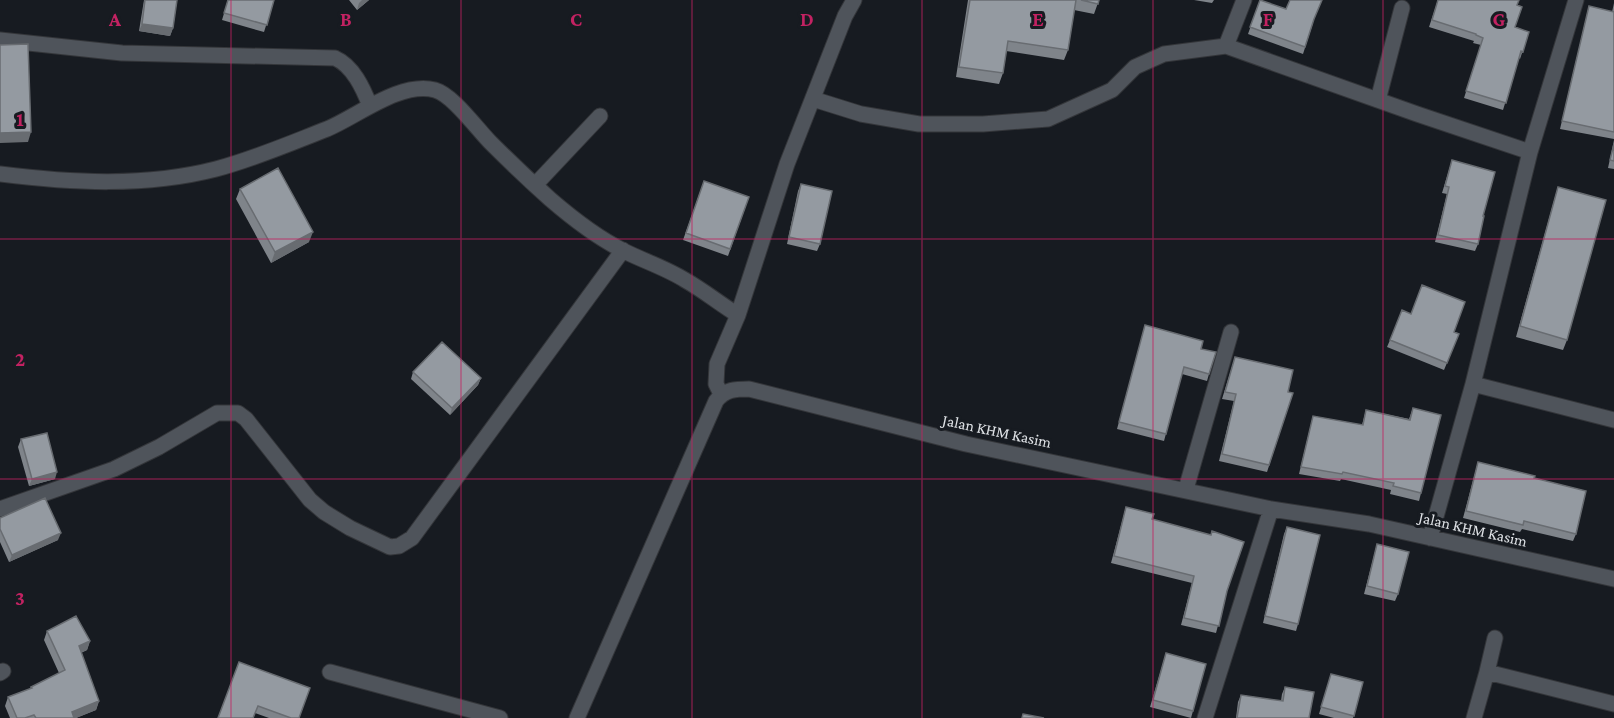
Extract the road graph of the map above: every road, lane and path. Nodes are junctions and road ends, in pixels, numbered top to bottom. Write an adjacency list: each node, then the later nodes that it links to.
1 (854, 0): 7 (street)
2 (1244, 0): 6 (street)
3 (1576, 0): 11 (street)
4 (1402, 8): 8 (street)
5 (0, 40): 9 (street)
6 (1226, 46): 7 (street); 8 (street)
7 (813, 99): 15 (street)
8 (1378, 100): 11 (street)
9 (370, 106): 12 (street); 13 (street)
10 (600, 116): 13 (street)
11 (1530, 152): 17 (street)
12 (0, 174)
13 (535, 185): 14 (street)
14 (622, 250): 15 (street); 21 (street)
15 (738, 315): 18 (street)
16 (1231, 332): 20 (street)
17 (1473, 384): 19 (street); 23 (street)
18 (722, 394): 20 (street, Jalan KHM Kasim); 30 (street)
19 (1614, 420)
20 (1186, 489): 22 (street, Jalan KHM Kasim)
21 (0, 509)
22 (1271, 509): 23 (street, Jalan KHM Kasim); 31 (street)
23 (1430, 538): 24 (street, Jalan KHM Kasim)
24 (1614, 579)
25 (1495, 638): 27 (street)
26 (330, 672): 29 (street)
27 (1487, 672): 28 (street); 32 (street)
28 (1614, 704)
29 (500, 718)
30 (577, 718)
31 (1205, 718)
32 (1474, 718)

